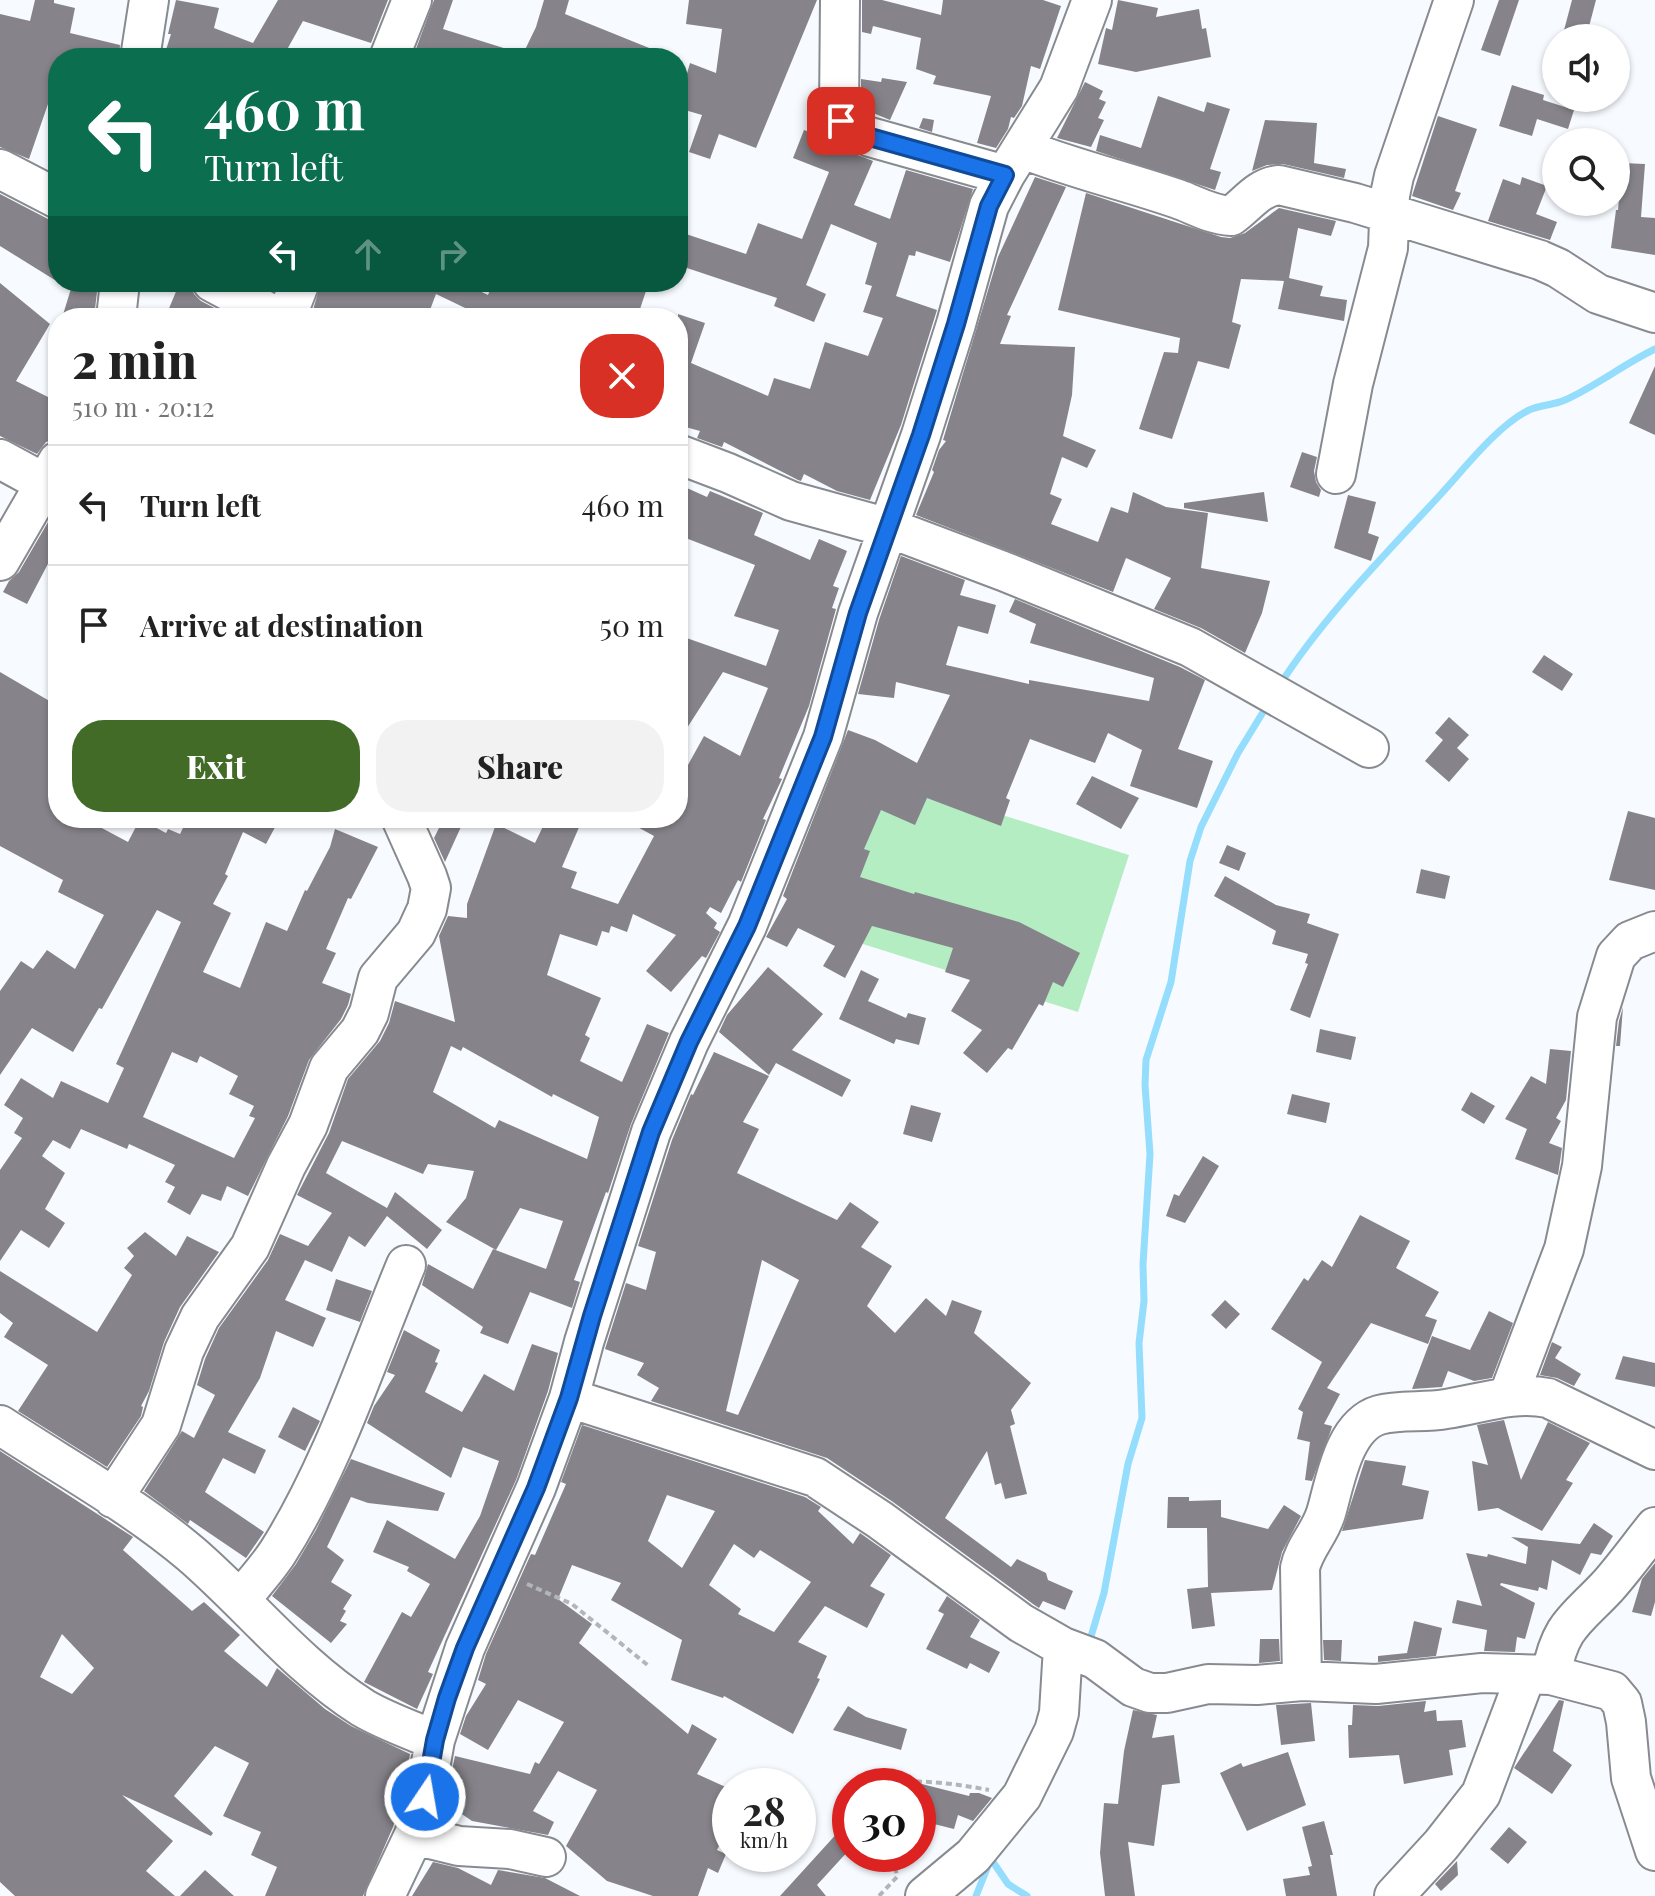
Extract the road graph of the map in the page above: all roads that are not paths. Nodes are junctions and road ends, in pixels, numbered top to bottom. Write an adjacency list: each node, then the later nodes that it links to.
1 (149, 0): 6 (street)
2 (412, 0): 7 (street)
3 (840, 0): 8 (street)
4 (1092, 0): 8 (street)
5 (1454, 0): 11 (street)
6 (142, 48)
7 (393, 48)
8 (1014, 162): 11 (street); 20 (street)
9 (0, 169): 10 (street)
10 (48, 194)
11 (1389, 215): 14 (street); 18 (street)
12 (231, 292): 13 (street)
13 (260, 308)
14 (1655, 313)
15 (688, 458): 20 (street)
16 (0, 459): 17 (street)
17 (48, 472)
18 (1336, 474)
19 (48, 480): 21 (street)
20 (889, 528): 22 (street); 27 (street)
21 (0, 561)
22 (1369, 748)
23 (405, 828): 30 (street)
24 (1655, 931): 26 (street)
25 (406, 1265): 32 (street)
26 (1508, 1397): 29 (street); 35 (street)
27 (569, 1398): 33 (street); 36 (street)
28 (0, 1425): 30 (street)
29 (1653, 1444)
30 (113, 1498): 32 (street)
31 (1655, 1527): 34 (street)
32 (240, 1600): 36 (street)
33 (1077, 1652): 35 (street); 41 (street)
34 (1538, 1675): 35 (street); 38 (street); 42 (street)
35 (1302, 1681)
36 (435, 1740): 37 (street)
37 (414, 1835): 39 (street); 40 (street)
38 (1655, 1851)
39 (546, 1857)
40 (385, 1896)
41 (925, 1896)
42 (1394, 1896)

